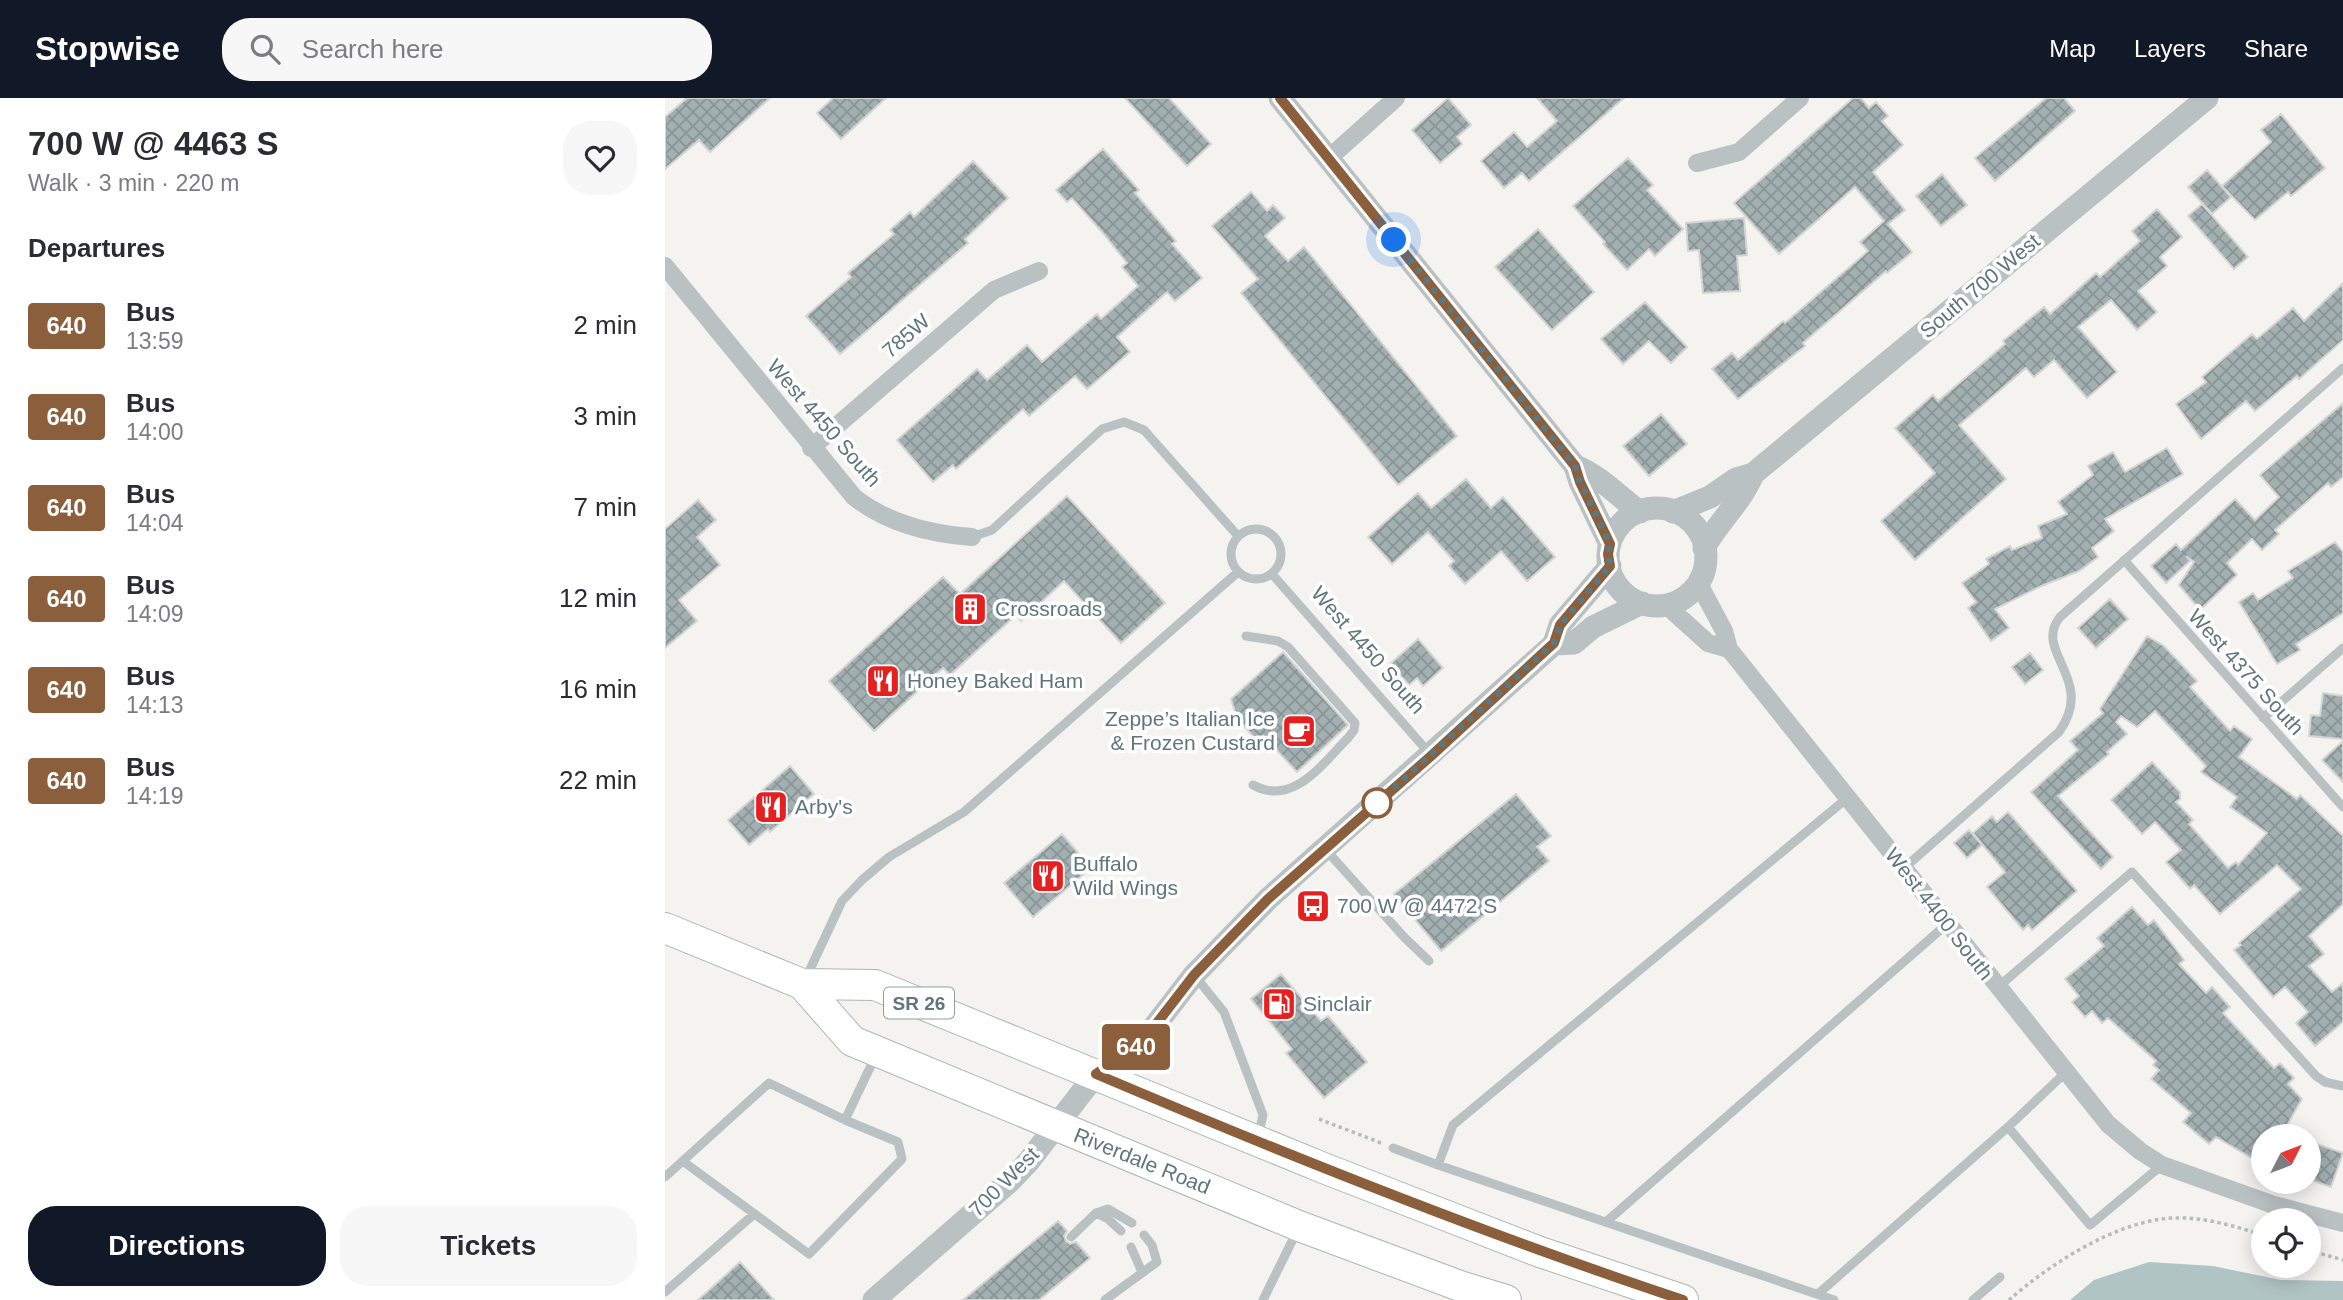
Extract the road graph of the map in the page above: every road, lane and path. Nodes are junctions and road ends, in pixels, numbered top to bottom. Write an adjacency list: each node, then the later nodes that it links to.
1 (1280, 98): 5 (street)
2 (1396, 98): 5 (street)
3 (1800, 98): 6 (street)
4 (2207, 98): 12 (street, South 700 West)
5 (1329, 158): 11 (street)
6 (1697, 163)
7 (665, 266): 10 (street, West 4450 South)
8 (1039, 271): 10 (street, 785W)
9 (2343, 368): 19 (lane)
10 (811, 448): 16 (street, West 4450 South)
11 (1575, 466): 13 (street); 18 (street)
12 (1753, 474): 14 (street, South 700 West); 17 (street, South 700 West)
13 (1640, 512): 14 (street); 18 (street)
14 (1673, 512): 17 (street)
15 (1238, 536): 16 (lane, West 4450 South); 20 (lane); 21 (lane)
16 (972, 537)
17 (1704, 548): 22 (street)
18 (1610, 555): 23 (street); 26 (street)
19 (2124, 560): 29 (lane, West 4375 South); 35 (lane)
20 (1238, 572): 21 (lane); 40 (lane)
21 (1272, 574): 30 (lane, West 4450 South)
22 (1698, 582): 24 (street); 28 (street, West 4400 South)
23 (1642, 603): 24 (street); 26 (street)
24 (1665, 605): 28 (street, West 4400 South)
25 (1246, 636): 31 (lane)
26 (1554, 643): 30 (street)
27 (2343, 648): 29 (lane)
28 (1730, 649): 32 (street, West 4400 South)
29 (2263, 718): 33 (lane, West 4375 South)
30 (1431, 756): 34 (street)
31 (1253, 785)
32 (1846, 799): 35 (street, West 4400 South); 53 (lane)
33 (2343, 807)
34 (1325, 849): 38 (lane); 39 (street, 700 West)
35 (1903, 869): 36 (street, West 4400 South)
36 (1947, 924): 41 (street, West 4400 South); 58 (lane)
37 (665, 928): 40 (main road, Riverdale Road / SR 26)
38 (1429, 961)
39 (1194, 975): 44 (street, 700 West); 50 (lane)
40 (802, 984): 42 (main road, Riverdale Road / SR 26); 44 (main road, Riverdale Road / SR 26)
41 (1997, 988): 43 (street, West 4400 South); 45 (lane)
42 (877, 1052): 47 (lane); 48 (main road, Riverdale Road / SR 26)
43 (2064, 1073): 49 (lane); 54 (street, West 4400 South)
44 (1096, 1074): 48 (street, 700 West); 50 (main road, Riverdale Road / SR 26)
45 (2343, 1086)
46 (1319, 1119): 51 (path)
47 (845, 1120): 52 (lane); 57 (lane)
48 (1057, 1125): 61 (main road, Riverdale Road / SR 26); 73 (street, 700 West)
49 (2008, 1127): 54 (lane); 72 (lane)
50 (1257, 1141): 77 (main road, Riverdale Road / SR 26)
51 (1393, 1147): 53 (lane)
52 (684, 1162): 55 (lane); 57 (lane)
53 (1438, 1165): 58 (lane)
54 (2162, 1165): 60 (street, West 4400 South)
55 (665, 1177)
56 (1096, 1213): 59 (lane); 62 (lane); 65 (lane)
57 (753, 1215): 71 (lane)
58 (1606, 1222): 72 (lane)
59 (1132, 1223)
60 (2343, 1223)
61 (1299, 1226): 75 (lane); 76 (main road, Riverdale Road / SR 26)
62 (1121, 1231)
63 (2251, 1231): 80 (path)
64 (1144, 1235): 69 (lane)
65 (1071, 1237)
66 (1131, 1247): 69 (lane)
67 (2321, 1254): 68 (path)
68 (2343, 1260)
69 (1142, 1272): 74 (lane)
70 (2000, 1277): 79 (lane)
71 (665, 1292)
72 (1818, 1294): 78 (lane)
73 (874, 1300)
74 (1105, 1300)
75 (1263, 1300)
76 (1506, 1300)
77 (1683, 1300)
78 (1834, 1300)
79 (1973, 1300)
80 (2009, 1300)

